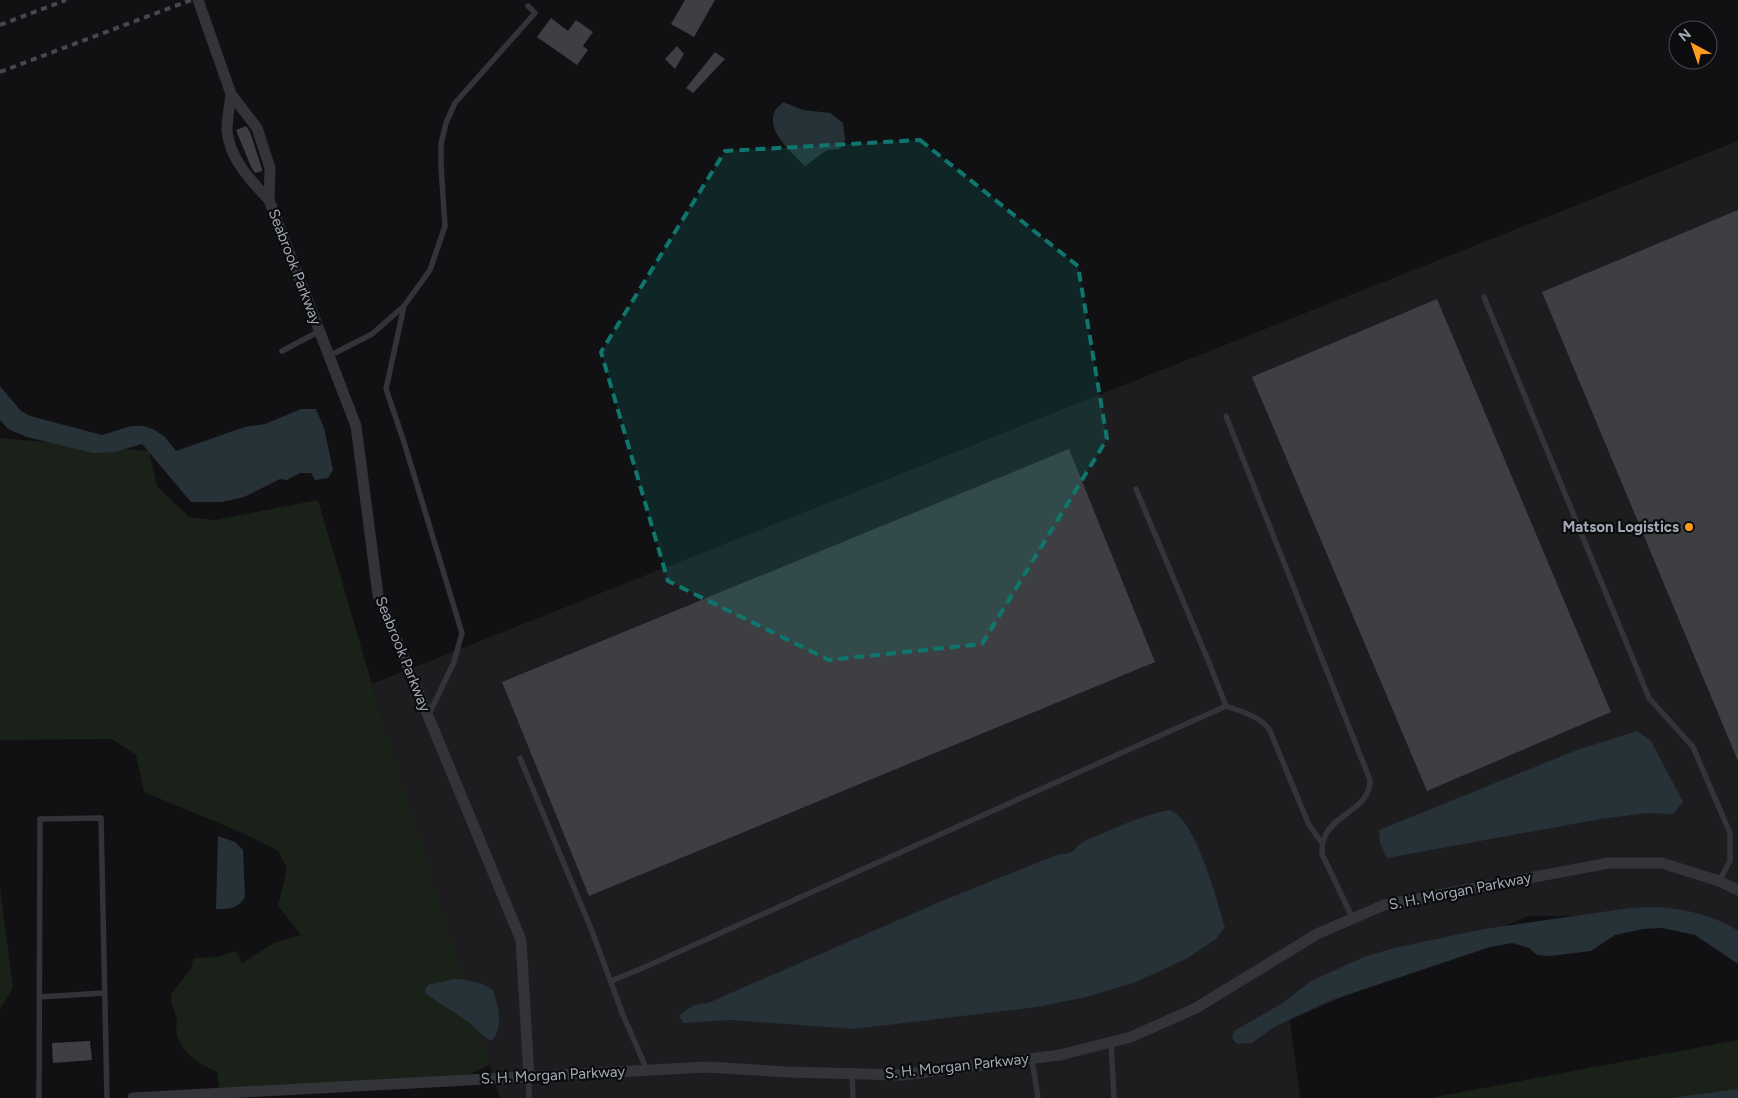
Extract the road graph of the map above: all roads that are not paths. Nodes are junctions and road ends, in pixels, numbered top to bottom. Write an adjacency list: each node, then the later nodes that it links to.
1 (198, 0): 3 (street, Seabrook Parkway)
2 (528, 6): 6 (lane)
3 (231, 94): 4 (street, Seabrook Parkway); 4 (street, Seabrook Parkway)
4 (269, 200): 7 (street, Seabrook Parkway)
5 (1484, 297): 16 (lane)
6 (404, 306): 9 (lane); 13 (lane)
7 (320, 331): 8 (lane); 9 (street, Seabrook Parkway)
8 (282, 351)
9 (329, 356): 13 (street, Seabrook Parkway)
10 (1226, 416): 15 (lane)
11 (1136, 489): 12 (lane)
12 (1226, 706): 15 (lane); 19 (lane)
13 (428, 716): 26 (street, Seabrook Parkway)
14 (520, 758): 19 (lane)
15 (1322, 843): 18 (lane)
16 (1718, 881): 17 (street, S. H. Morgan Parkway); 18 (street, S. H. Morgan Parkway)
17 (1738, 890)
18 (1353, 919): 22 (street, S. H. Morgan Parkway)
19 (610, 981): 24 (lane)
20 (105, 993): 21 (lane); 21 (lane); 28 (lane)
21 (39, 997): 27 (lane)
22 (1111, 1042): 23 (street, S. H. Morgan Parkway); 33 (lane)
23 (1032, 1059): 25 (street, S. H. Morgan Parkway); 32 (lane)
24 (648, 1070): 25 (street, S. H. Morgan Parkway); 26 (street, S. H. Morgan Parkway)
25 (852, 1074): 31 (lane)
26 (529, 1077): 29 (street, S. H. Morgan Parkway); 30 (lane)
27 (39, 1098)
28 (107, 1098)
29 (133, 1098)
30 (529, 1098)
31 (853, 1098)
32 (1038, 1098)
33 (1114, 1098)

